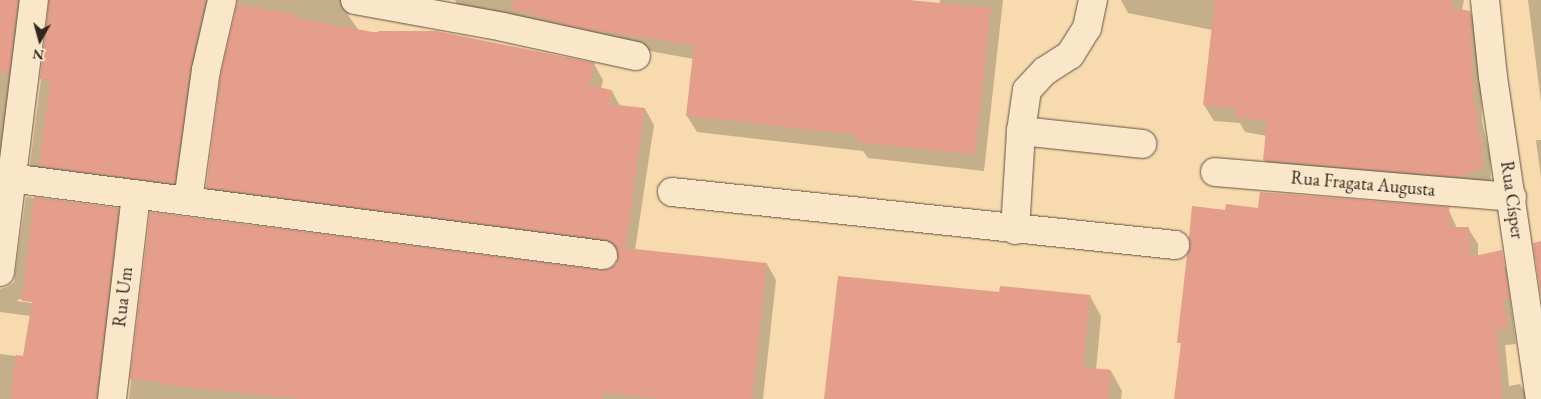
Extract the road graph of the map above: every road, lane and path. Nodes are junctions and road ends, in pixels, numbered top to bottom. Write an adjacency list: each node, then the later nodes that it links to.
1 (34, 0): 10 (street)
2 (222, 0): 14 (street)
3 (355, 0): 6 (street)
4 (1093, 0): 7 (street)
5 (1485, 0): 13 (street, Rua Císper)
6 (636, 56)
7 (1021, 131): 8 (street); 15 (street)
8 (1142, 144)
9 (1215, 172): 13 (street, Rua Fragata Augusta)
10 (10, 178): 12 (street); 18 (street)
11 (672, 192): 15 (street)
12 (136, 194): 14 (street); 19 (street, Rua Um)
13 (1512, 197): 20 (street, Rua Císper)
14 (188, 201): 17 (street)
15 (1015, 230): 16 (street)
16 (1175, 245)
17 (603, 255)
18 (0, 272)
19 (116, 399)
20 (1540, 399)

